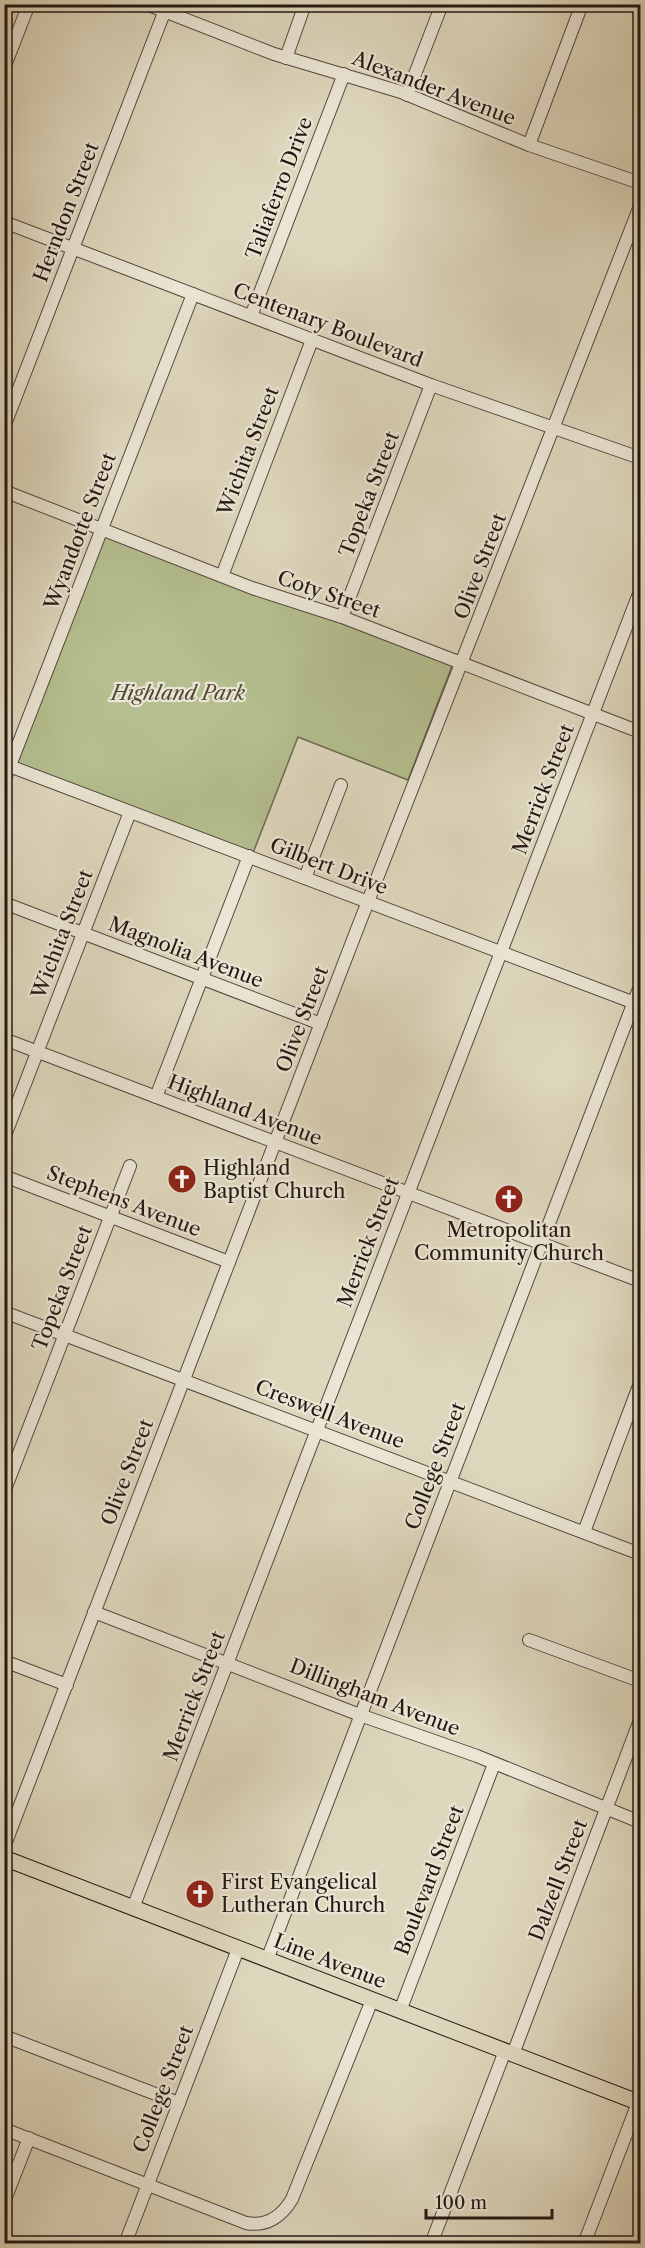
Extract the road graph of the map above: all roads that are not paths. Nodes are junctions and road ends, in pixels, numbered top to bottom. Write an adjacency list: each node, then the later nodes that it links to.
1 (29, 4): 8 (street)
2 (146, 4): 6 (street, Alexander Avenue)
3 (305, 4): 7 (street)
4 (441, 4): 10 (street)
5 (582, 4): 11 (street)
6 (165, 8): 7 (street, Alexander Avenue); 15 (street, Herndon Street)
7 (286, 58): 9 (street, Alexander Avenue)
8 (4, 68)
9 (344, 74): 10 (street, Alexander Avenue); 17 (street, Taliaferro Drive)
10 (407, 95): 11 (street, Alexander Avenue)
11 (529, 145): 12 (street, Alexander Avenue)
12 (640, 183)
13 (640, 206): 21 (street, Olive Street)
14 (4, 222): 15 (street, Centenary Boulevard)
15 (73, 248): 16 (street, Centenary Boulevard); 20 (street, Herndon Street)
16 (193, 294): 17 (street, Centenary Boulevard); 24 (street, Wyandotte Street)
17 (251, 316): 18 (street, Centenary Boulevard)
18 (312, 340): 19 (street, Centenary Boulevard); 25 (street, Wichita Street)
19 (431, 386): 21 (street, Centenary Boulevard); 27 (street, Topeka Street)
20 (4, 427)
21 (554, 429): 22 (street, Centenary Boulevard); 28 (street, Olive Street)
22 (640, 458)
23 (4, 491): 24 (street, Coty Street)
24 (102, 528): 25 (street, Coty Street); 31 (street, Wyandotte Street)
25 (222, 576): 27 (street, Coty Street)
26 (640, 591): 29 (street, Merrick Street)
27 (342, 617): 28 (street, Coty Street)
28 (463, 664): 29 (street, Coty Street); 37 (street, Olive Street)
29 (592, 715): 30 (street, Coty Street); 40 (street, Merrick Street)
30 (640, 732)
31 (7, 765): 32 (street, Wyandotte Street); 34 (street, Gilbert Drive)
32 (4, 782)
33 (341, 785): 36 (street)
34 (130, 812): 35 (street, Gilbert Drive); 39 (street, Wichita Street)
35 (249, 856): 36 (street, Gilbert Drive); 41 (street)
36 (305, 878): 37 (street, Gilbert Drive)
37 (369, 902): 40 (street, Gilbert Drive); 44 (street, Olive Street)
38 (4, 903): 39 (street, Magnolia Avenue)
39 (83, 933): 41 (street, Magnolia Avenue); 46 (street, Wichita Street)
40 (501, 952): 43 (street, Gilbert Drive); 52 (street, Merrick Street)
41 (202, 978): 44 (street, Magnolia Avenue); 47 (street)
42 (640, 986): 43 (street, College Street)
43 (637, 1004): 54 (street, College Street)
44 (321, 1024): 49 (street, Olive Street)
45 (4, 1039): 46 (street, Highland Avenue)
46 (38, 1052): 47 (street, Highland Avenue); 48 (street, Wichita Street)
47 (156, 1097): 49 (street, Highland Avenue)
48 (4, 1138)
49 (275, 1143): 52 (street, Highland Avenue); 55 (street, Olive Street)
50 (130, 1166): 53 (street, Topeka Street)
51 (4, 1176): 53 (street, Stephens Avenue)
52 (408, 1193): 54 (street, Highland Avenue); 61 (street, Merrick Street)
53 (111, 1216): 55 (street, Stephens Avenue); 58 (street, Topeka Street)
54 (542, 1243): 56 (street, Highland Avenue); 62 (street, College Street)
55 (229, 1262): 59 (street, Olive Street)
56 (640, 1281)
57 (4, 1312): 58 (street, Creswell Avenue)
58 (65, 1335): 59 (street, Creswell Avenue); 63 (street, Topeka Street)
59 (184, 1380): 61 (street, Creswell Avenue); 66 (street, Olive Street)
60 (640, 1383): 64 (street)
61 (317, 1430): 62 (street, Creswell Avenue); 69 (street, Merrick Street)
62 (450, 1481): 64 (street, Creswell Avenue); 72 (street, College Street)
63 (4, 1492)
64 (584, 1532): 65 (street, Creswell Avenue)
65 (640, 1554)
66 (94, 1612): 69 (street, Dillingham Avenue); 71 (street, Olive Street)
67 (529, 1640): 70 (street)
68 (4, 1661): 71 (street)
69 (228, 1663): 72 (street, Dillingham Avenue); 79 (street, Merrick Street)
70 (640, 1681)
71 (67, 1685): 77 (street, Olive Street)
72 (360, 1715): 74 (street, Dillingham Avenue); 81 (street, College Street)
73 (640, 1720): 75 (street, Dalzell Street)
74 (494, 1764): 75 (street, Dillingham Avenue); 83 (street, Boulevard Street)
75 (606, 1808): 76 (street, Dillingham Avenue); 85 (street, Dalzell Street)
76 (640, 1822)
77 (4, 1847)
78 (4, 1858): 79 (main road, Line Avenue)
79 (133, 1908): 80 (main road, Line Avenue)
80 (238, 1949): 81 (main road, Line Avenue); 86 (street, College Street)
81 (267, 1960): 82 (main road, Line Avenue)
82 (372, 2000): 83 (main road, Line Avenue); 90 (street)
83 (400, 2011): 85 (main road, Line Avenue)
84 (4, 2036): 86 (street)
85 (509, 2053): 87 (main road, Line Avenue); 95 (street, Dalzell Street)
86 (179, 2103): 90 (street, College Street)
87 (639, 2103): 96 (street)
88 (4, 2129): 89 (street)
89 (29, 2138): 90 (street); 91 (street)
90 (147, 2186): 93 (street, College Street)
91 (4, 2202)
92 (284, 2243): 94 (street)
93 (125, 2244)
94 (298, 2244)
95 (431, 2244)
96 (584, 2244)

